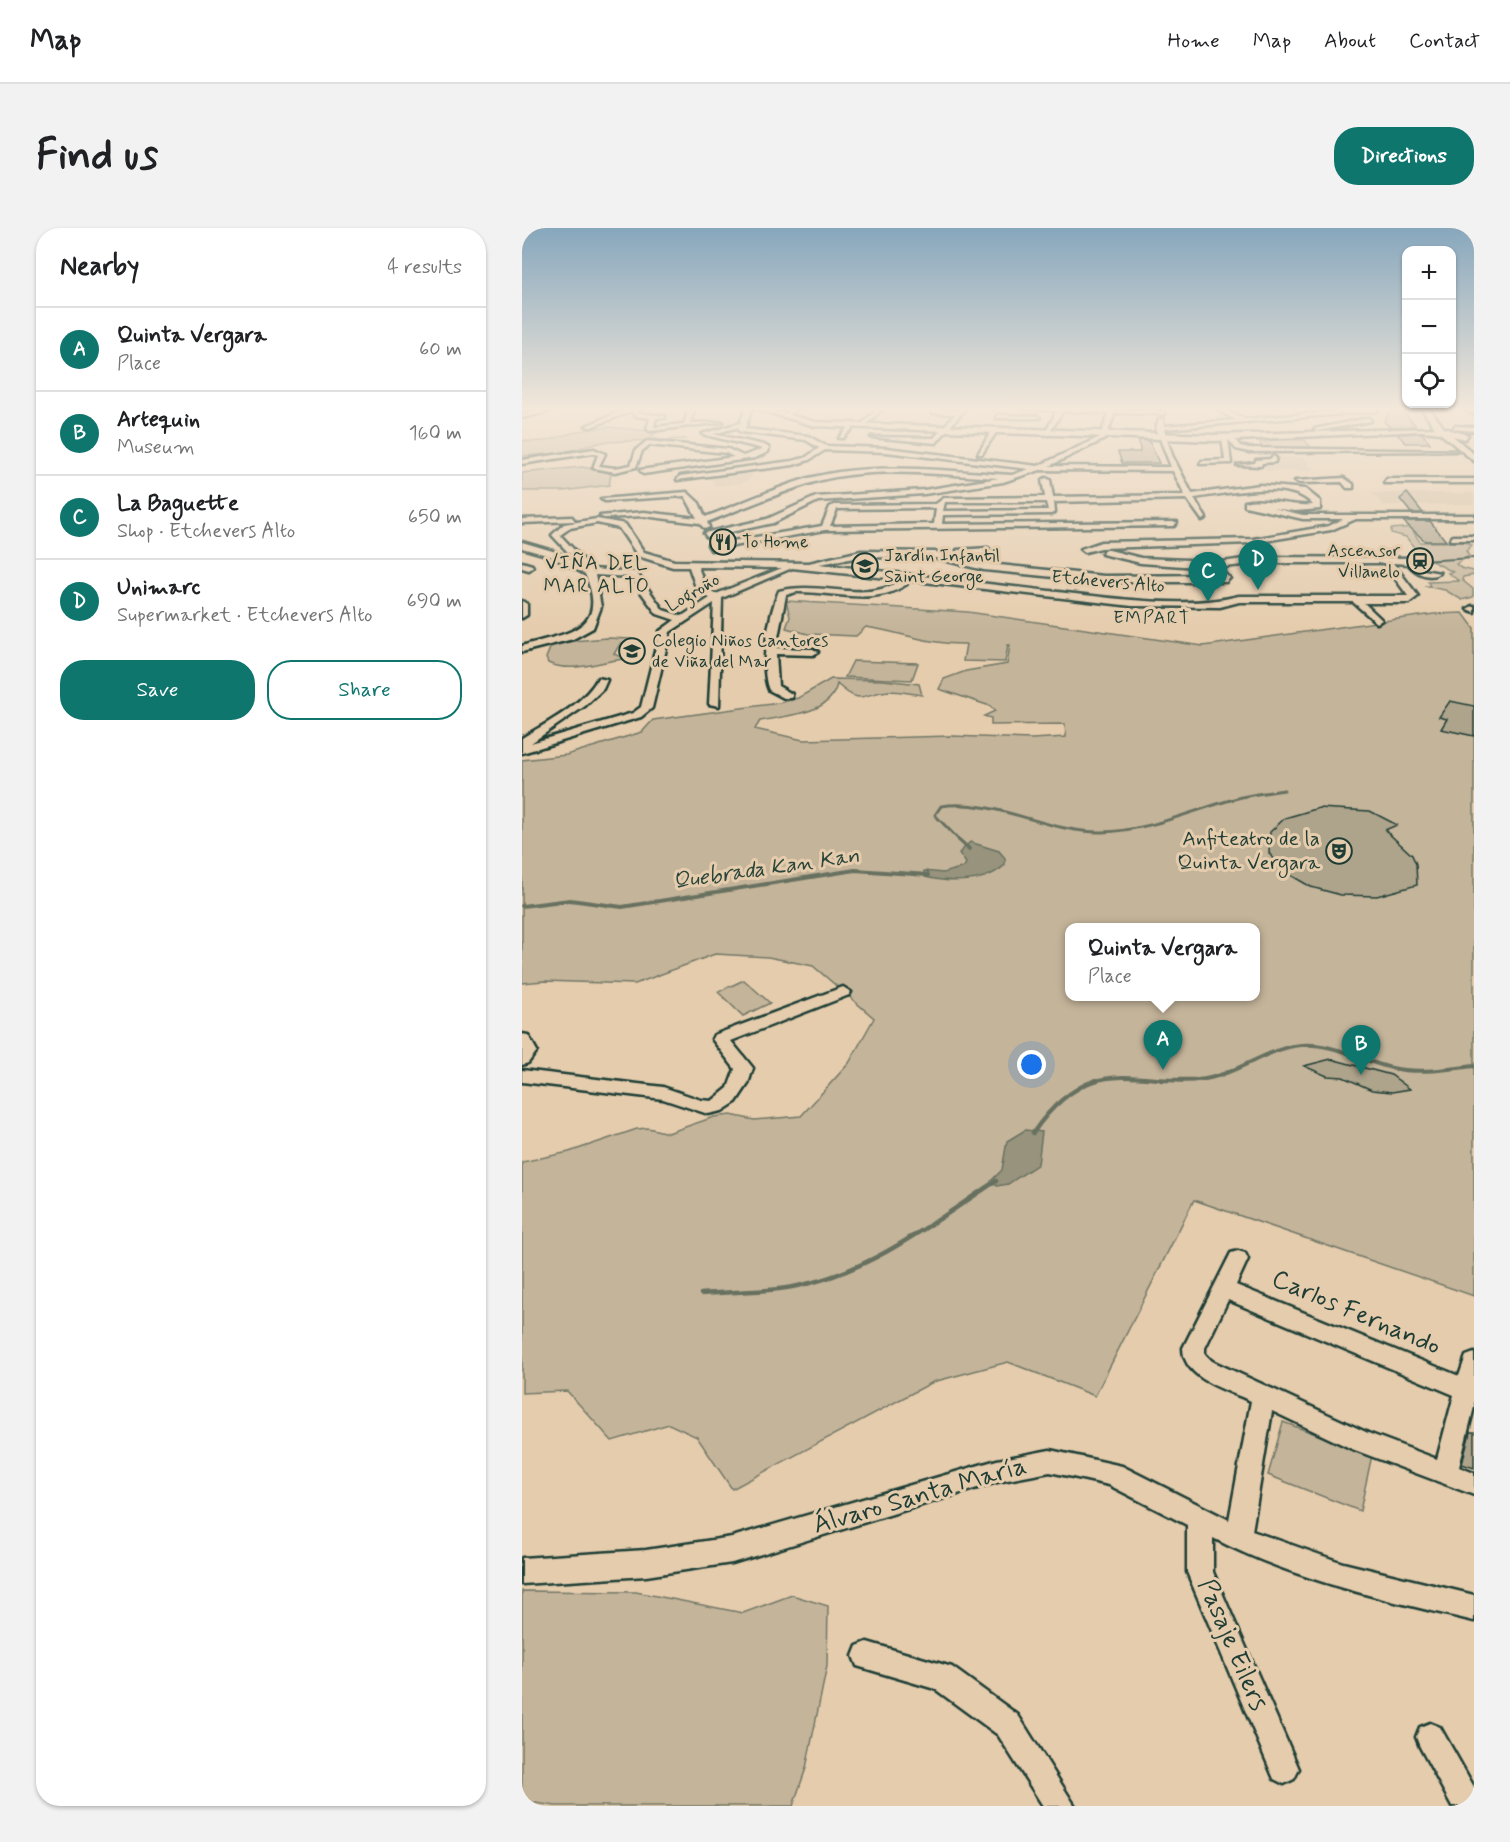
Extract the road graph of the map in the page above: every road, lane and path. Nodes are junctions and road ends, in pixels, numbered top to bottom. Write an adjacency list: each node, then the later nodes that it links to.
1 (807, 482): 28 (street)
2 (988, 482): 38 (street)
3 (1046, 482): 11 (street)
4 (1183, 482): 9 (street)
5 (1299, 482): 8 (street)
6 (1346, 482): 7 (street)
7 (1350, 486)
8 (1302, 491): 9 (street); 19 (street)
9 (1189, 495): 12 (street); 23 (street)
10 (605, 498): 28 (street)
11 (1049, 499): 12 (street); 13 (street); 14 (street)
12 (1169, 499): 29 (street)
13 (940, 509): 14 (street); 16 (street); 17 (street); 35 (street)
14 (1051, 512): 31 (street)
15 (1094, 514): 32 (street)
16 (926, 516)
17 (829, 517): 18 (street); 36 (street)
18 (840, 517)
19 (1303, 517): 20 (street); 26 (street)
20 (1355, 517): 21 (street); 45 (street)
21 (1420, 517): 22 (street); 34 (street)
22 (1474, 517)
23 (1202, 518)
24 (1191, 519): 25 (street)
25 (1212, 519)
26 (1272, 519)
27 (522, 521): 28 (street)
28 (703, 521): 38 (street)
29 (1177, 521): 33 (street); 39 (street)
30 (548, 525): 37 (street)
31 (1053, 525): 32 (street); 35 (street)
32 (1096, 525): 33 (street)
33 (1125, 525): 45 (street)
34 (1427, 526)
35 (938, 527): 36 (street)
36 (825, 528): 44 (street)
37 (556, 531): 49 (street); 56 (street)
38 (707, 535): 44 (street)
39 (1180, 536)
40 (1453, 538): 41 (street)
41 (1474, 538)
42 (934, 544): 46 (street)
43 (522, 545): 56 (street)
44 (711, 547): 50 (street)
45 (1085, 549): 53 (street)
46 (929, 554): 48 (street); 51 (street); 57 (street)
47 (1386, 560): 53 (street); 55 (street); 63 (street, Etchevers Alto)
48 (964, 563): 52 (street); 52 (street)
49 (693, 565): 50 (street); 61 (street)
50 (716, 565): 51 (street)
51 (803, 566): 57 (street, Etchevers Alto); 61 (street, Logroño)
52 (984, 567): 54 (street)
53 (1208, 567): 58 (street)
54 (1038, 573): 59 (street); 60 (street)
55 (1436, 573)
56 (591, 575): 67 (street); 69 (street)
57 (901, 577): 60 (street, Etchevers Alto); 70 (street)
58 (1226, 578): 59 (street); 62 (street)
59 (1161, 588): 65 (street)
60 (1022, 590): 65 (street, Etchevers Alto)
61 (717, 597): 67 (street, Logroño); 74 (street)
62 (1239, 599): 63 (street, Etchevers Alto); 65 (street, Etchevers Alto)
63 (1355, 599): 68 (street)
64 (522, 604): 66 (street)
65 (1172, 605)
66 (522, 615)
67 (682, 619): 76 (street, Logroño)
68 (1377, 620)
69 (522, 649)
70 (771, 651): 71 (street); 73 (street)
71 (813, 652)
72 (602, 680): 75 (street)
73 (789, 696)
74 (715, 704)
75 (522, 743)
76 (522, 749)
77 (843, 992): 80 (street)
78 (522, 1039): 79 (street)
79 (522, 1059)
80 (522, 1076)
81 (1238, 1259): 82 (street)
82 (1224, 1289): 84 (street, Carlos Fernando); 85 (street)
83 (1474, 1363): 84 (street)
84 (1465, 1389): 86 (street)
85 (1263, 1397): 86 (street); 89 (street)
86 (1445, 1474): 87 (street)
87 (1474, 1484)
88 (1200, 1518): 89 (street, Álvaro Santa María); 90 (street, Álvaro Santa María); 94 (street, Pasaje Eilers)
89 (1238, 1538): 91 (street, Álvaro Santa María)
90 (522, 1571)
91 (1474, 1608)
92 (867, 1656): 95 (street)
93 (1430, 1737): 96 (street)
94 (1284, 1768)
95 (1060, 1806)
96 (1468, 1806)

